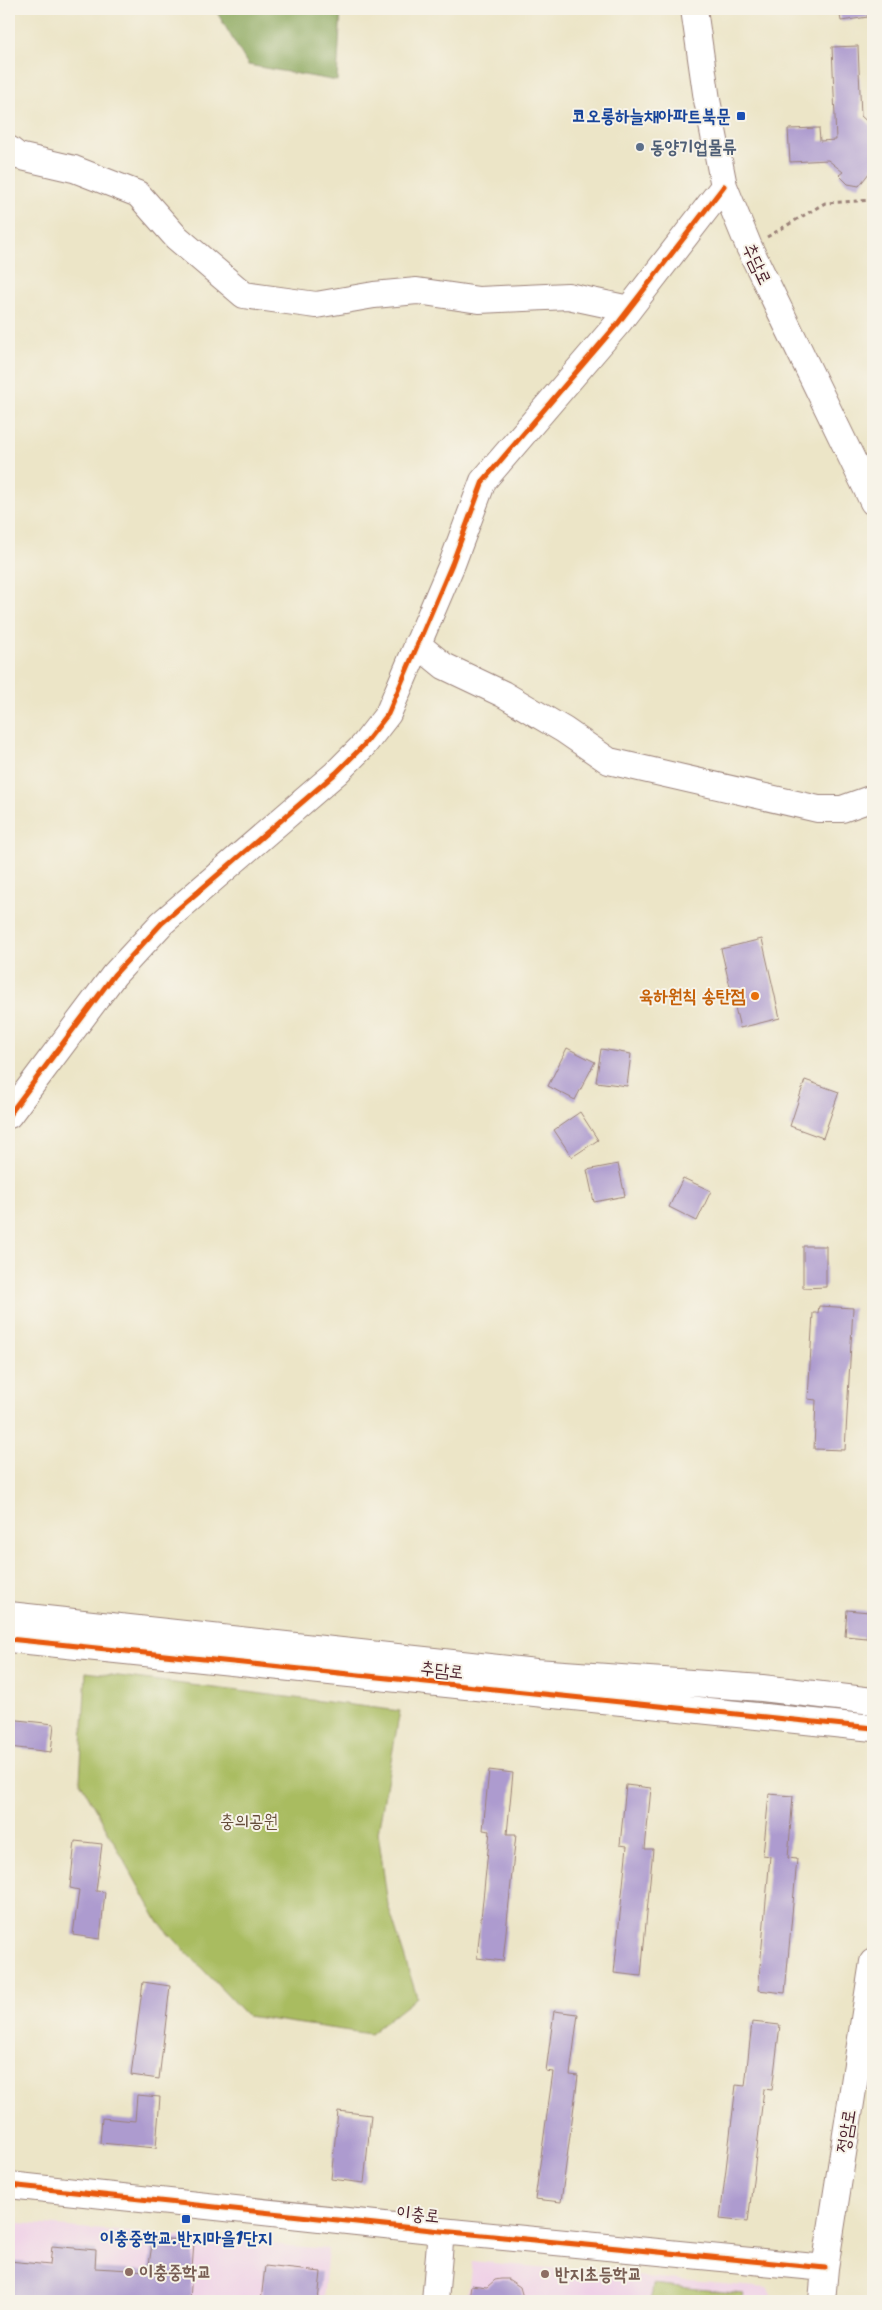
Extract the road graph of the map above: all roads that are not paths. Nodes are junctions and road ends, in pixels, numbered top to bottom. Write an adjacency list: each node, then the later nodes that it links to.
1 (694, 9): 3 (street, 추담로)
2 (9, 149): 4 (street)
3 (724, 186): 4 (street); 5 (street, 추담로)
4 (629, 309): 6 (street)
5 (873, 502)
6 (417, 644): 7 (street); 8 (street)
7 (873, 798)
8 (9, 1115)
9 (9, 1616): 11 (street, 추담로)
10 (9, 1639): 12 (street, 추담로)
11 (873, 1701)
12 (873, 1728)
13 (873, 1962): 16 (street, 정암로)
14 (9, 2185): 15 (street, 이충로)
15 (441, 2231): 16 (street, 이충로); 17 (street)
16 (825, 2268): 18 (street, 정암로)
17 (435, 2301)
18 (822, 2301)

